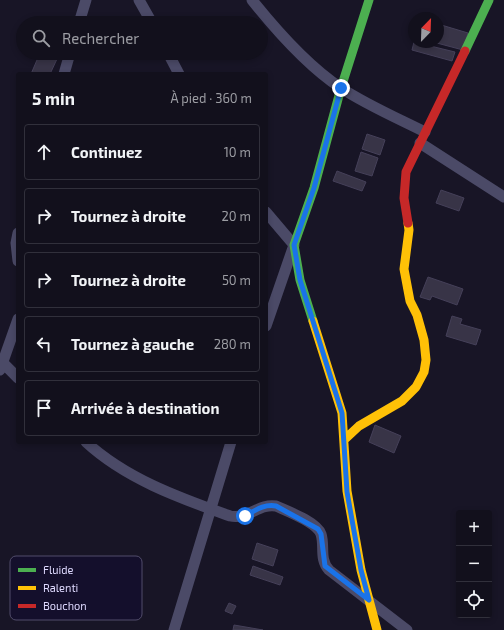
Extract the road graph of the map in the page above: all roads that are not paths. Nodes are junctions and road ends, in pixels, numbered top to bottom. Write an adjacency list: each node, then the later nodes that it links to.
1 (86, 0): 6 (street)
2 (139, 0): 7 (street)
3 (252, 0): 8 (street)
4 (369, 0): 14 (street)
5 (489, 0): 15 (street)
6 (81, 16)
7 (148, 16)
8 (265, 16)
9 (268, 19): 14 (street)
10 (68, 60): 12 (street)
11 (172, 60): 13 (street)
12 (65, 72)
13 (178, 72)
14 (341, 88): 15 (street); 19 (street)
15 (425, 132): 16 (street)
16 (420, 143): 17 (street); 24 (street)
17 (504, 197)
18 (268, 214): 19 (street)
19 (294, 245): 20 (street); 24 (street)
20 (268, 320)
21 (16, 324): 22 (street)
22 (1, 364): 23 (street)
23 (16, 376)
24 (344, 440): 28 (street)
25 (88, 444): 27 (street)
26 (230, 444): 27 (street)
27 (212, 509): 28 (street); 29 (street)
28 (369, 600): 30 (street); 31 (street)
29 (174, 630)
30 (377, 630)
31 (407, 630)

